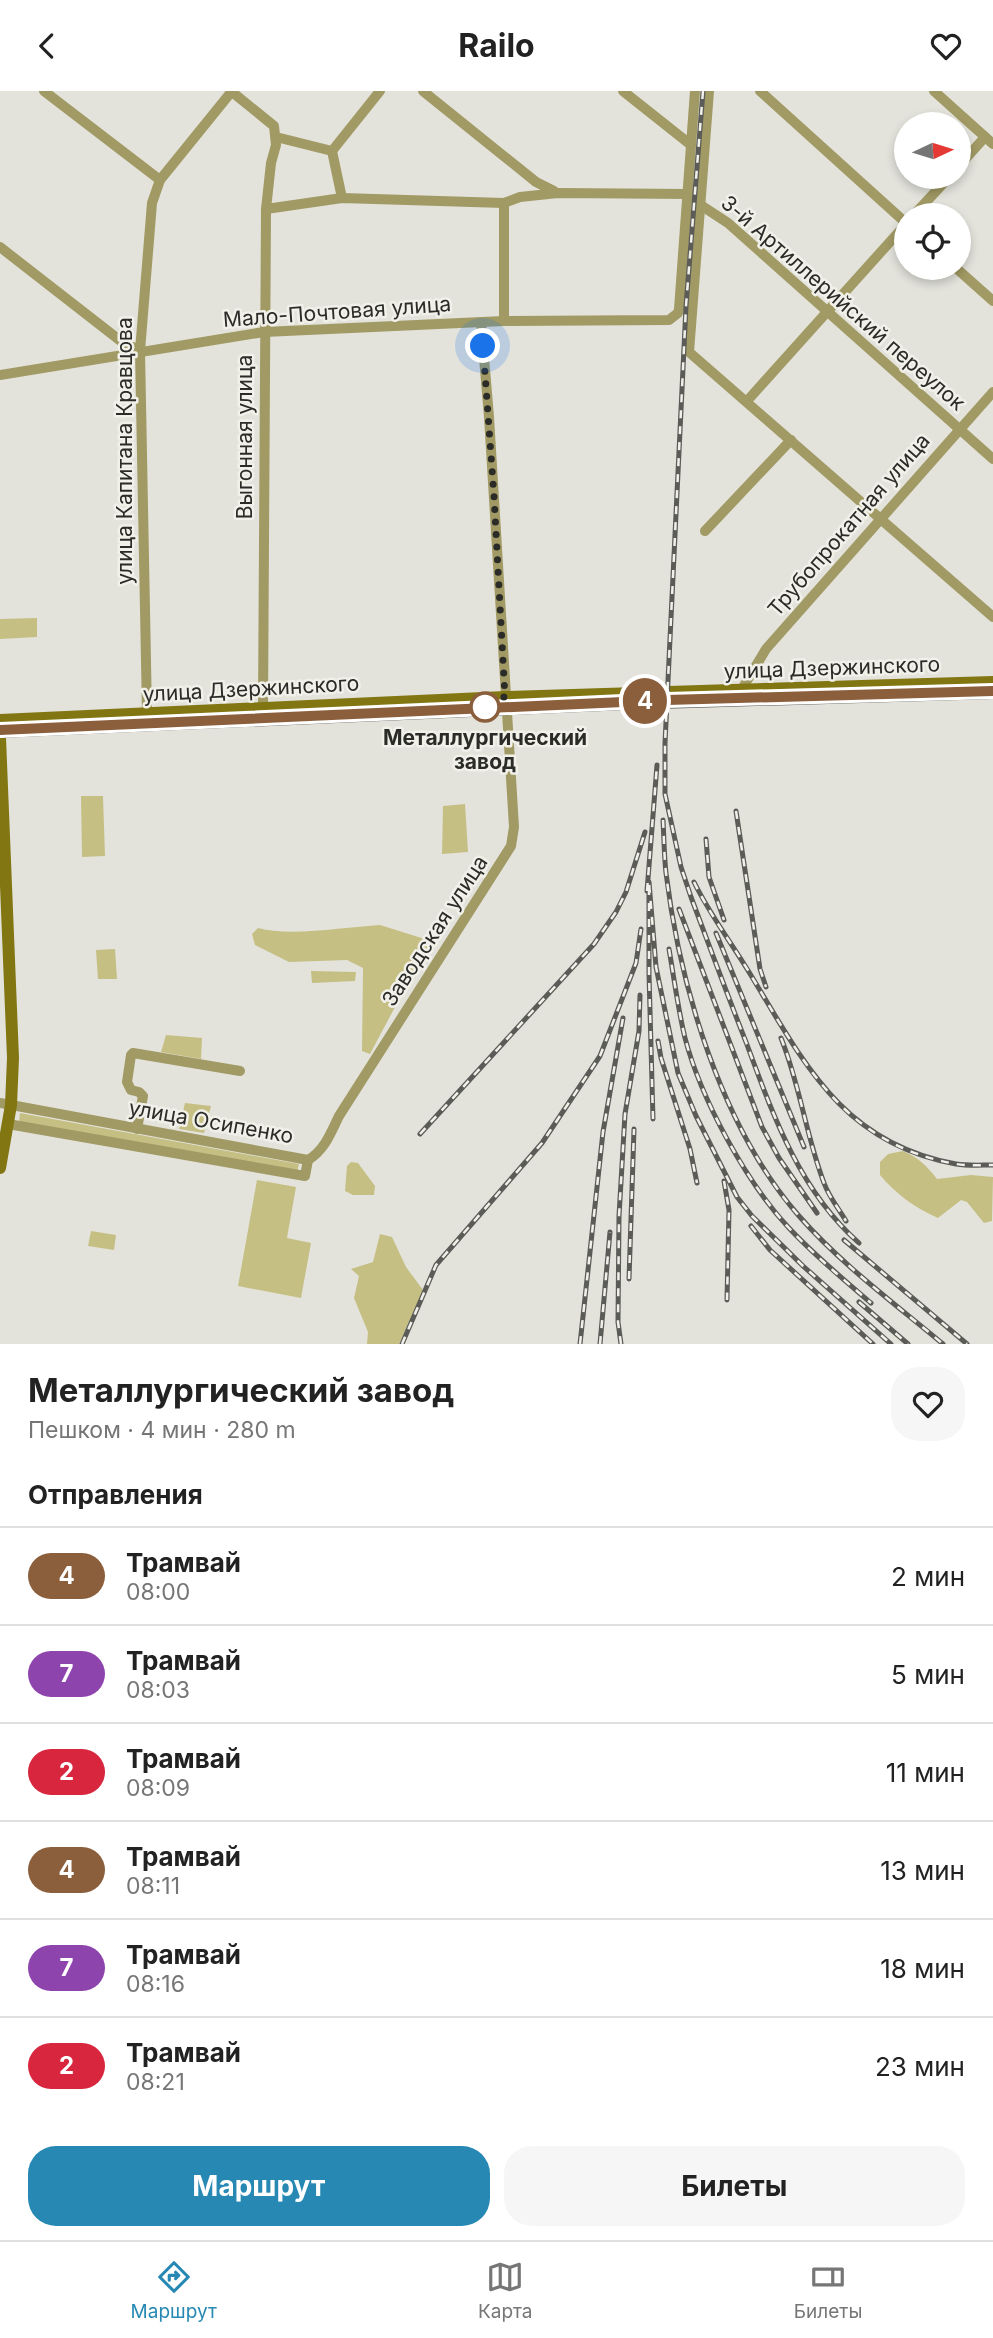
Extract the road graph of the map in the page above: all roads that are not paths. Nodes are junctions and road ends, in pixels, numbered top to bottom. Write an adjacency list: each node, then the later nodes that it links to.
1 (44, 91): 15 (street)
2 (232, 91): 10 (street); 15 (street, улица Капитана Кравцова)
3 (380, 91): 13 (street)
4 (423, 91): 17 (street)
5 (624, 91): 12 (street)
6 (695, 91): 12 (street)
7 (709, 91): 22 (street)
8 (760, 91): 24 (street)
9 (934, 91): 11 (street)
10 (275, 132): 13 (street); 23 (street, Выгонная улица)
11 (989, 140): 14 (street)
12 (691, 145): 18 (street)
13 (332, 151): 19 (street)
14 (971, 156)
15 (160, 180): 33 (street, улица Капитана Кравцова)
16 (938, 189): 21 (street)
17 (558, 193): 18 (street, 3-й Артиллерийский переулок); 20 (street, 3-й Артиллерийский переулок)
18 (689, 194): 30 (street, Мало-Почтовая улица)
19 (342, 198): 20 (street, 3-й Артиллерийский переулок); 23 (street, 3-й Артиллерийский переулок)
20 (504, 203): 30 (street)
21 (925, 203)
22 (699, 204): 29 (street, 3-й Артиллерийский переулок); 36 (street)
23 (266, 209): 32 (street, Выгонная улица)
24 (894, 212)
25 (894, 237): 29 (street)
26 (0, 247): 33 (street)
27 (969, 280): 28 (street)
28 (993, 301)
29 (828, 311): 36 (street); 37 (street, 3-й Артиллерийский переулок)
30 (504, 321): 31 (street, Мало-Почтовая улица)
31 (481, 322): 32 (street, Мало-Почтовая улица); 45 (street)
32 (264, 332): 33 (street, Мало-Почтовая улица); 46 (street, Выгонная улица)
33 (140, 351): 34 (street, Мало-Почтовая улица); 47 (street, улица Капитана Кравцова)
34 (0, 375)
35 (993, 392): 37 (street, Трубопрокатная улица)
36 (747, 401): 38 (street)
37 (960, 429): 39 (street, 3-й Артиллерийский переулок); 40 (street, Трубопрокатная улица)
38 (791, 440): 40 (street); 41 (street)
39 (993, 459)
40 (881, 517): 42 (street); 44 (street, Трубопрокатная улица)
41 (705, 531)
42 (993, 617)
43 (993, 682): 44 (main road, улица Дзержинского)
44 (743, 689): 45 (main road, улица Дзержинского)
45 (505, 697): 46 (main road, улица Дзержинского); 57 (street, Заводская улица)
46 (263, 708): 47 (main road, улица Дзержинского)
47 (147, 713): 48 (main road, улица Дзержинского)
48 (0, 720)
49 (0, 739): 50 (main road)
50 (2, 804): 51 (main road)
51 (3, 892): 52 (main road)
52 (5, 983): 54 (main road)
53 (240, 1071): 56 (street)
54 (5, 1104): 55 (main road); 56 (street, улица Осипенко)
55 (8, 1123): 57 (street, улица Осипенко); 58 (main road)
56 (138, 1129): 57 (street, улица Осипенко)
57 (308, 1160)
58 (0, 1168)

